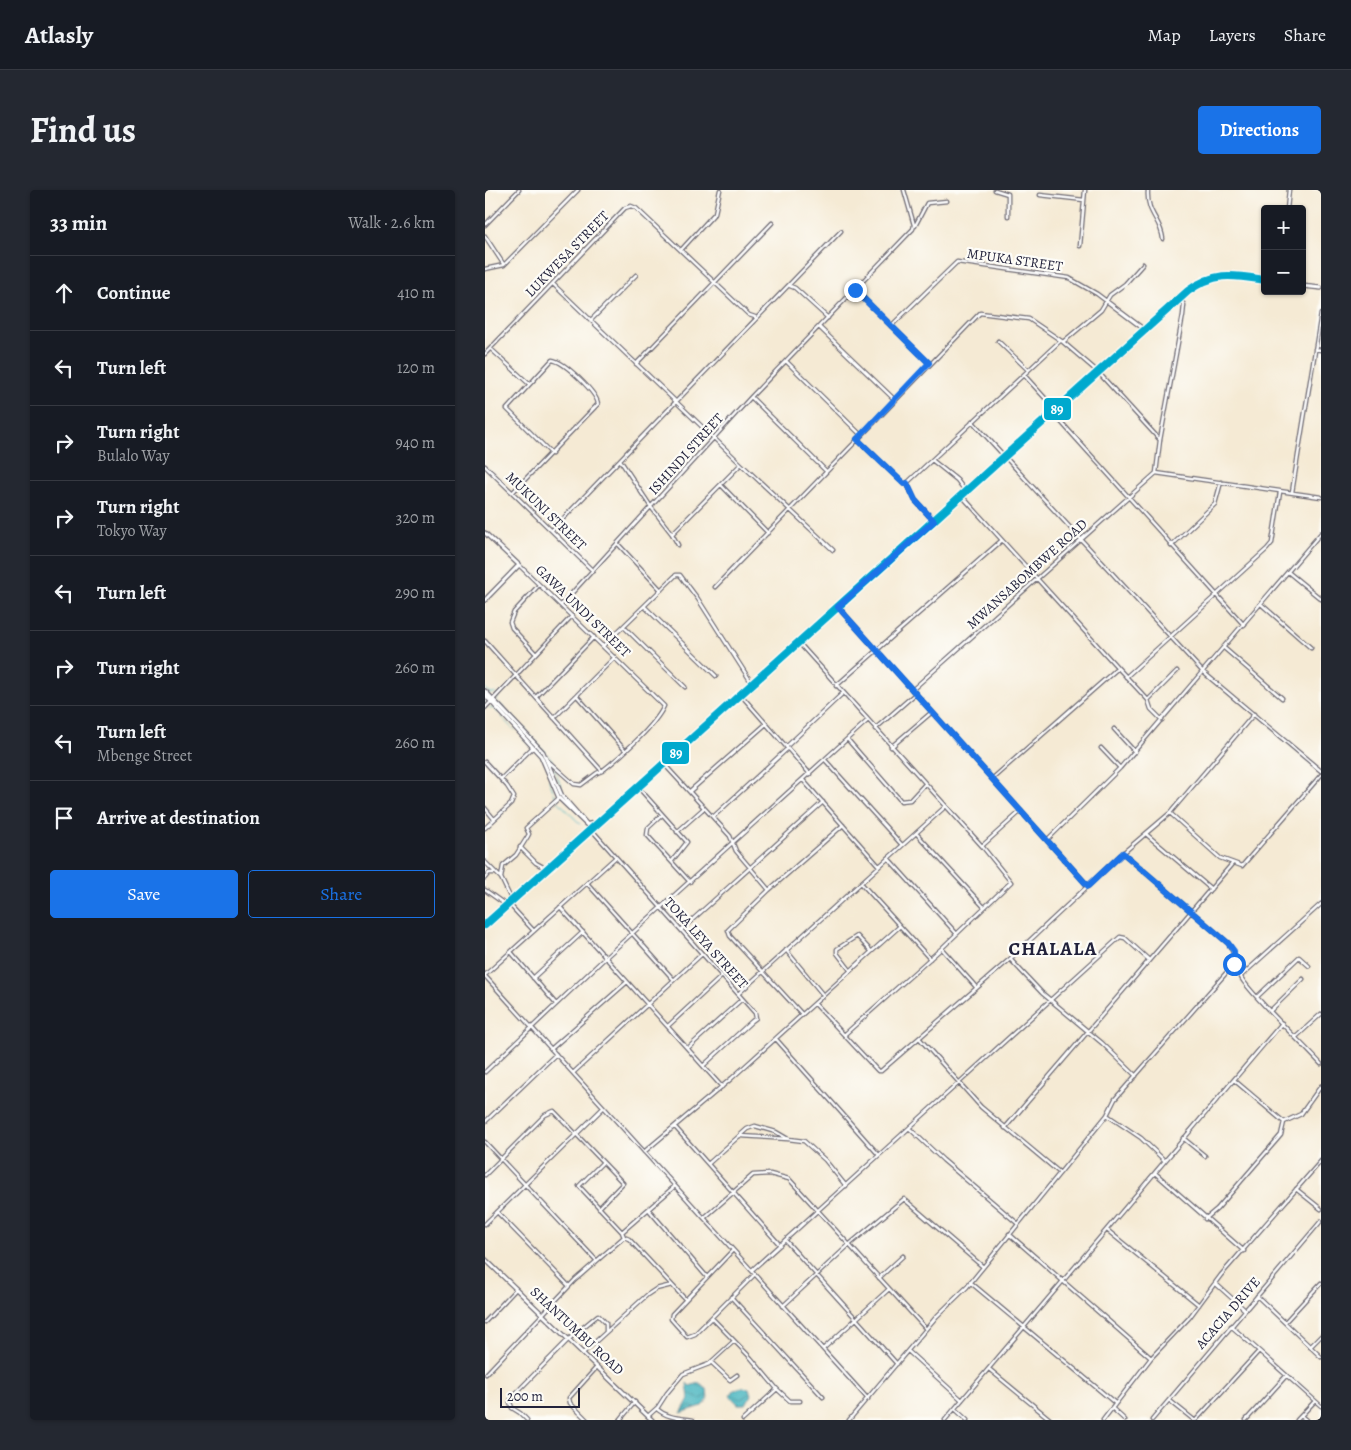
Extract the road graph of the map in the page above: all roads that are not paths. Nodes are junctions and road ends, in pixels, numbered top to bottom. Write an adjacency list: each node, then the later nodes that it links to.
1 (519, 190): 15 (street)
2 (578, 190): 23 (street)
3 (720, 190): 21 (street)
4 (904, 190): 16 (street)
5 (995, 190): 13 (street)
6 (1085, 190): 10 (street)
7 (1148, 190): 19 (street)
8 (1289, 190): 12 (street)
9 (1040, 195): 10 (street)
10 (1084, 200): 20 (street)
11 (947, 201): 16 (street, ISHINDI STREET)
12 (1287, 205)
13 (1008, 216)
14 (772, 223): 27 (street)
15 (485, 225)
16 (914, 227): 32 (street, ISHINDI STREET)
17 (841, 231): 29 (street)
18 (485, 236): 23 (street)
19 (1163, 239)
20 (1080, 246)
21 (681, 250): 27 (street, LUKWESA STREET); 28 (street, LUKWESA STREET)
22 (1143, 264): 34 (street)
23 (504, 265): 24 (street)
24 (485, 269)
25 (636, 275): 38 (street)
26 (1261, 280): 33 (street)
27 (715, 283): 36 (street, LUKWESA STREET); 50 (street)
28 (553, 284): 38 (street); 44 (street, LUKWESA STREET)
29 (790, 286): 36 (street); 37 (street)
30 (1306, 286): 31 (street)
31 (1321, 288)
32 (855, 290): 37 (street, ISHINDI STREET); 39 (street)
33 (1180, 298): 41 (street); 64 (street)
34 (1106, 302): 39 (street, MPUKA STREET); 41 (street, MPUKA STREET); 43 (street)
35 (1321, 314): 45 (street)
36 (756, 316): 57 (street)
37 (828, 318): 40 (street, ISHINDI STREET)
38 (591, 320): 50 (street)
39 (891, 326): 49 (street)
40 (819, 327): 48 (street, ISHINDI STREET); 56 (street)
41 (1145, 330): 52 (street)
42 (998, 341): 51 (street)
43 (1061, 341): 49 (street); 51 (street); 52 (street)
44 (491, 349): 47 (street, LUKWESA STREET); 54 (street)
45 (1315, 349): 46 (street); 79 (street)
46 (1321, 350)
47 (485, 354)
48 (786, 361): 55 (street, ISHINDI STREET); 61 (street)
49 (929, 363): 56 (street)
50 (637, 364): 57 (street)
51 (1027, 369): 53 (street)
52 (1098, 372): 58 (street); 64 (street)
53 (1024, 375): 58 (street); 60 (street)
54 (529, 383): 65 (street); 65 (street)
55 (751, 397): 62 (street, ISHINDI STREET); 71 (street)
56 (895, 400): 61 (street)
57 (676, 402): 62 (street); 67 (street)
58 (1056, 410): 59 (street)
59 (1053, 413): 66 (street); 81 (street)
60 (972, 421): 66 (street); 68 (street)
61 (861, 435): 63 (street)
62 (713, 438): 69 (street); 83 (street, ISHINDI STREET)
63 (857, 439): 71 (street); 74 (street)
64 (1160, 440): 72 (street)
65 (552, 454): 76 (street)
66 (1006, 456): 77 (street); 91 (street)
67 (620, 460): 83 (street); 86 (street)
68 (932, 460): 74 (street); 77 (street)
69 (741, 464): 75 (street); 84 (street)
70 (485, 466): 76 (street, MUKUNI STREET)
71 (826, 471): 84 (street)
72 (1155, 473): 73 (street); 81 (street, MWANSABOMBWE ROAD)
73 (1221, 482): 78 (street); 95 (street)
74 (907, 483): 85 (street)
75 (721, 485): 88 (street); 90 (street)
76 (513, 492): 86 (street, MUKUNI STREET)
77 (966, 492): 80 (street)
78 (1280, 492): 79 (street); 104 (street)
79 (1292, 492): 82 (street)
80 (962, 496): 85 (street); 92 (street)
81 (1127, 497): 91 (street, MWANSABOMBWE ROAD); 95 (street)
82 (1321, 497)
83 (651, 507): 90 (street); 93 (street, ISHINDI STREET)
84 (789, 508): 88 (street); 96 (street)
85 (934, 521): 110 (street)
86 (552, 530): 98 (street, MUKUNI STREET)
87 (485, 533): 97 (street, GAWA UNDI STREET)
88 (769, 533): 102 (street)
89 (1321, 533): 99 (street)
90 (672, 534): 94 (street)
91 (1081, 538): 100 (street, MWANSABOMBWE ROAD); 115 (street)
92 (1001, 541): 100 (street); 121 (street)
93 (618, 544): 98 (street, ISHINDI STREET); 103 (street)
94 (678, 544)
95 (1171, 546): 104 (street)
96 (833, 550)
97 (519, 565): 101 (street, GAWA UNDI STREET); 106 (street)
98 (593, 571): 108 (street, ISHINDI STREET)
99 (1288, 572): 105 (street); 107 (street)
100 (1036, 580): 124 (street); 133 (street, MWANSABOMBWE ROAD)
101 (539, 585): 108 (street, GAWA UNDI STREET); 122 (street)
102 (715, 587)
103 (661, 590): 109 (street); 130 (street)
104 (1217, 596): 112 (street); 115 (street)
105 (1321, 599)
106 (485, 600)
107 (1261, 604): 112 (street); 120 (street)
108 (561, 605): 111 (street, GAWA UNDI STREET)
109 (645, 607): 113 (street); 128 (street)
110 (838, 607): 117 (street); 121 (street)
111 (572, 616): 114 (street, GAWA UNDI STREET); 122 (street)
112 (1244, 624): 119 (street)
113 (624, 627): 118 (street); 132 (street)
114 (594, 637): 118 (street, GAWA UNDI STREET); 140 (street)
115 (1171, 638): 126 (street); 129 (street)
116 (485, 641): 127 (street)
117 (799, 643): 130 (street); 131 (street)
118 (603, 646): 123 (street, GAWA UNDI STREET)
119 (1224, 648): 126 (street); 141 (street)
120 (1311, 648)
121 (876, 650): 131 (street); 133 (street)
122 (536, 654): 127 (street)
123 (615, 657): 139 (street); 158 (street, GAWA UNDI STREET)
124 (1118, 668): 129 (street); 170 (street)
125 (1177, 671): 143 (street)
126 (1203, 672): 146 (street); 148 (street)
127 (515, 675): 140 (street); 142 (street)
128 (716, 676)
129 (1126, 676): 143 (street)
130 (753, 684): 138 (street)
131 (836, 686): 135 (street)
132 (685, 687)
133 (912, 690): 136 (street)
134 (485, 691): 142 (street)
135 (843, 693): 149 (street); 156 (street)
136 (915, 694): 145 (street); 151 (street)
137 (485, 695): 142 (street)
138 (741, 695): 150 (street); 163 (street)
139 (577, 696): 147 (street); 158 (street)
140 (536, 697): 147 (street)
141 (1282, 698)
142 (492, 700): 144 (street); 154 (street); 160 (street)
143 (1147, 700): 148 (street)
144 (485, 708)
145 (932, 712): 155 (street); 170 (street)
146 (1254, 714): 166 (street); 181 (street)
147 (555, 718): 165 (street)
148 (1162, 720): 159 (street)
149 (867, 721): 151 (street); 153 (street)
150 (766, 724): 156 (street); 174 (street)
151 (875, 729): 155 (street)
152 (1114, 729): 159 (street)
153 (848, 740): 161 (street); 172 (street)
154 (533, 747): 160 (street); 169 (street)
155 (891, 747): 172 (street)
156 (787, 748): 167 (street); 183 (street)
157 (1101, 748): 164 (street)
158 (625, 750): 165 (street)
159 (1135, 752): 164 (street)
160 (546, 760): 165 (street); 175 (street); 185 (street)
161 (826, 760): 167 (street); 196 (street)
162 (485, 762): 169 (street)
163 (664, 764): 173 (street); 174 (street)
164 (1120, 768): 194 (street)
165 (602, 771)
166 (1321, 771)
167 (810, 774): 171 (street)
168 (1321, 775): 204 (street)
169 (501, 779): 184 (street)
170 (991, 779): 180 (street)
171 (803, 780): 176 (street); 195 (street)
172 (925, 784): 177 (street)
173 (638, 787): 182 (street); 186 (street)
174 (689, 791): 179 (street)
175 (559, 798): 185 (street); 198 (street)
176 (823, 802): 187 (street); 206 (street)
177 (946, 806): 191 (street); 197 (street)
178 (485, 808): 184 (street)
179 (704, 808): 183 (street); 190 (street)
180 (1021, 811): 194 (street); 197 (street)
181 (1170, 813): 192 (street); 204 (street)
182 (662, 815): 190 (street); 202 (street)
183 (713, 817): 195 (street)
184 (494, 819): 188 (street)
185 (584, 822): 186 (street); 189 (street); 193 (street)
186 (598, 822): 189 (street)
187 (843, 825): 205 (street); 217 (street)
188 (485, 828)
189 (591, 829): 193 (street); 200 (street, TOKA LEYA STREET)
190 (677, 832): 202 (street)
191 (916, 833): 196 (street); 221 (street)
192 (1146, 834): 199 (street); 215 (street)
193 (585, 835): 207 (street)
194 (1047, 840): 214 (street)
195 (733, 845): 206 (street); 211 (street)
196 (902, 845): 201 (street)
197 (982, 846): 221 (street)
198 (520, 847): 207 (street); 210 (street)
199 (1123, 853): 214 (street); 223 (street)
200 (616, 857): 212 (street); 222 (street, TOKA LEYA STREET)
201 (888, 858): 205 (street); 229 (street)
202 (672, 861): 211 (street)
203 (485, 862): 208 (street)
204 (1232, 864): 215 (street)
205 (879, 866): 213 (street)
206 (750, 868): 217 (street); 226 (street)
207 (547, 869): 218 (street)
208 (496, 874): 209 (street); 210 (street)
209 (485, 878)
210 (501, 878): 218 (street)
211 (690, 882): 222 (street)
212 (587, 883): 220 (street); 230 (street)
213 (861, 883): 225 (street); 232 (street)
214 (1088, 886): 238 (street)
215 (1211, 889): 223 (street)
216 (485, 890): 218 (street)
217 (769, 890): 243 (street)
218 (509, 904): 224 (street); 227 (street)
219 (1321, 904): 246 (street)
220 (560, 907): 227 (street); 228 (street)
221 (984, 907): 229 (street)
222 (661, 908): 226 (street, TOKA LEYA STREET); 230 (street)
223 (1190, 912): 239 (street); 240 (street)
224 (485, 925)
225 (900, 926): 234 (street); 237 (street)
226 (681, 930): 235 (street, TOKA LEYA STREET)
227 (534, 931): 233 (street)
228 (583, 932): 236 (street); 247 (street)
229 (956, 933): 231 (street)
230 (633, 934): 236 (street); 249 (street)
231 (942, 948): 237 (street); 251 (street)
232 (786, 950): 243 (street); 253 (street)
233 (511, 952): 244 (street); 247 (street)
234 (871, 952): 242 (street); 242 (street)
235 (702, 954): 245 (street, TOKA LEYA STREET); 249 (street)
236 (606, 958): 250 (street); 257 (street)
237 (929, 959): 267 (street)
238 (1010, 959): 251 (street); 256 (street)
239 (1149, 960): 256 (street); 266 (street)
240 (1234, 964): 246 (street); 278 (street)
241 (1309, 966): 254 (street)
242 (851, 970): 253 (street)
243 (764, 971): 252 (street); 261 (street)
244 (485, 976): 265 (street)
245 (722, 976): 252 (street, TOKA LEYA STREET); 264 (street)
246 (1241, 976): 254 (street)
247 (533, 978): 257 (street)
248 (1303, 979): 260 (street)
249 (674, 980): 258 (street)
250 (627, 982): 258 (street); 272 (street)
251 (976, 987): 270 (street)
252 (738, 994): 255 (street, TOKA LEYA STREET)
253 (823, 994): 259 (street)
254 (1258, 996): 260 (street)
255 (743, 999): 271 (street); 275 (street, TOKA LEYA STREET)
256 (1049, 999): 266 (street); 280 (street)
257 (556, 1004): 265 (street)
258 (648, 1004): 264 (street); 277 (street)
259 (815, 1004): 261 (street); 267 (street)
260 (1271, 1010): 263 (street)
261 (801, 1013): 268 (street)
262 (1321, 1014): 269 (street)
263 (1282, 1023): 269 (street); 279 (street)
264 (668, 1026): 271 (street)
265 (531, 1027): 272 (street); 276 (street)
266 (1088, 1032): 278 (street); 289 (street)
267 (845, 1035): 270 (street)
268 (776, 1038): 282 (street); 296 (street)
269 (1296, 1038): 274 (street)
270 (921, 1039): 280 (street)
271 (687, 1048): 275 (street)
272 (551, 1049): 273 (street)
273 (556, 1054): 277 (street); 285 (street)
274 (1321, 1064)
275 (703, 1066): 282 (street)
276 (485, 1072)
277 (573, 1073): 283 (street)
278 (1136, 1076): 284 (street)
279 (1234, 1080): 286 (street); 292 (street)
280 (958, 1083): 288 (street); 289 (street)
281 (1321, 1086): 286 (street)
282 (721, 1087): 287 (street)
283 (604, 1107): 290 (street); 295 (street)
284 (1107, 1115): 299 (street); 304 (street)
285 (485, 1122)
286 (1283, 1122): 317 (street)
287 (675, 1127): 295 (street); 302 (street)
288 (909, 1128): 296 (street); 319 (street)
289 (1005, 1128): 304 (street)
290 (578, 1135): 298 (street); 301 (street); 306 (street)
291 (740, 1136): 293 (street); 293 (street); 302 (street)
292 (1183, 1138): 297 (street); 299 (street)
293 (790, 1139): 308 (street)
294 (485, 1142): 298 (street)
295 (644, 1152): 307 (street)
296 (878, 1154): 308 (street)
297 (1205, 1156)
298 (501, 1158): 305 (street); 306 (street)
299 (1165, 1160): 303 (street)
300 (1321, 1162): 309 (street)
301 (602, 1163): 311 (street); 311 (street)
302 (708, 1164): 310 (street)
303 (1155, 1172): 317 (street); 321 (street)
304 (1060, 1174): 319 (street)
305 (485, 1175)
306 (525, 1185): 315 (street); 332 (street)
307 (675, 1186): 313 (street); 316 (street)
308 (846, 1186): 314 (street)
309 (1296, 1189): 312 (street); 329 (street)
310 (734, 1193): 314 (street); 316 (street); 327 (street)
311 (599, 1208): 322 (street)
312 (1321, 1209)
313 (649, 1210): 322 (street); 336 (street)
314 (819, 1211): 325 (street); 326 (street)
315 (497, 1212): 320 (street); 344 (street)
316 (704, 1218): 328 (street)
317 (1205, 1218): 329 (street)
318 (1321, 1221): 347 (street, ACACIA DRIVE)
319 (1017, 1223): 323 (street)
320 (485, 1224)
321 (1107, 1230): 339 (street); 350 (street)
322 (622, 1232): 324 (street)
323 (1009, 1234): 333 (street); 339 (street)
324 (623, 1237): 332 (street); 343 (street)
325 (785, 1240): 327 (street); 337 (street)
326 (850, 1244): 333 (street); 337 (street); 338 (street)
327 (780, 1245): 334 (street)
328 (733, 1250): 334 (street); 336 (street)
329 (1244, 1251): 342 (street)
330 (903, 1256): 338 (street)
331 (485, 1259): 345 (street, SHANTUMBU ROAD)
332 (596, 1260): 344 (street)
333 (983, 1266): 340 (street)
334 (752, 1270): 335 (street)
335 (755, 1274): 348 (street); 351 (street)
336 (707, 1276): 349 (street)
337 (817, 1276): 351 (street); 355 (street)
338 (879, 1278): 346 (street)
339 (1063, 1281): 358 (street); 371 (street)
340 (970, 1282): 358 (street); 360 (street)
341 (1321, 1283): 357 (street)
342 (1215, 1284): 350 (street); 352 (street)
343 (672, 1285): 349 (street); 361 (street)
344 (569, 1286): 353 (street)
345 (516, 1289): 353 (street, SHANTUMBU ROAD); 356 (street)
346 (889, 1289): 355 (street); 360 (street)
347 (1257, 1296): 352 (street, ACACIA DRIVE); 357 (street)
348 (731, 1298): 354 (street); 380 (street)
349 (685, 1299): 354 (street)
350 (1199, 1305): 371 (street)
351 (783, 1306): 366 (street)
352 (1245, 1310): 359 (street, ACACIA DRIVE)
353 (543, 1314): 363 (street, SHANTUMBU ROAD); 376 (street)
354 (711, 1318): 364 (street)
355 (855, 1319): 366 (street); 373 (street)
356 (485, 1322)
357 (1285, 1322): 365 (street)
358 (1025, 1326): 375 (street); 387 (street)
359 (1231, 1326): 368 (street); 383 (street, ACACIA DRIVE)
360 (926, 1329): 367 (street)
361 (606, 1331): 363 (street); 369 (street)
362 (1321, 1336): 365 (street)
363 (569, 1339): 369 (street, SHANTUMBU ROAD); 394 (street)
364 (734, 1341): 372 (street); 379 (street)
365 (1310, 1347): 370 (street)
366 (823, 1349): 381 (street)
367 (908, 1351): 373 (street); 382 (street)
368 (1259, 1351): 378 (street); 407 (street)
369 (583, 1353): 374 (street, SHANTUMBU ROAD)
370 (1321, 1357)
371 (1151, 1358): 387 (street)
372 (711, 1362): 377 (street); 389 (street)
373 (897, 1364): 381 (street)
374 (598, 1366): 386 (street, SHANTUMBU ROAD); 395 (street)
375 (989, 1369): 382 (street); 403 (street)
376 (486, 1374)
377 (737, 1375)
378 (1286, 1376): 384 (street); 408 (street)
379 (777, 1388): 385 (street); 399 (street)
380 (823, 1397)
381 (868, 1399): 400 (street)
382 (962, 1400): 390 (street)
383 (1169, 1400): 406 (street, ACACIA DRIVE); 407 (street)
384 (1315, 1400): 388 (street); 393 (street)
385 (800, 1401)
386 (635, 1402): 392 (street, SHANTUMBU ROAD); 396 (street)
387 (1115, 1403): 391 (street)
388 (1321, 1406)
389 (657, 1409): 392 (street); 398 (street)
390 (955, 1409): 401 (street); 402 (street)
391 (1113, 1409): 404 (street); 405 (street)
392 (648, 1416): 397 (street, SHANTUMBU ROAD)
393 (1301, 1416): 409 (street); 410 (street)
394 (527, 1420)
395 (587, 1420)
396 (620, 1420)
397 (653, 1420)
398 (693, 1420)
399 (743, 1420)
400 (849, 1420)
401 (945, 1420)
402 (967, 1420)
403 (1051, 1420)
404 (1103, 1420)
405 (1125, 1420)
406 (1152, 1420)
407 (1195, 1420)
408 (1246, 1420)
409 (1297, 1420)
410 (1306, 1420)

